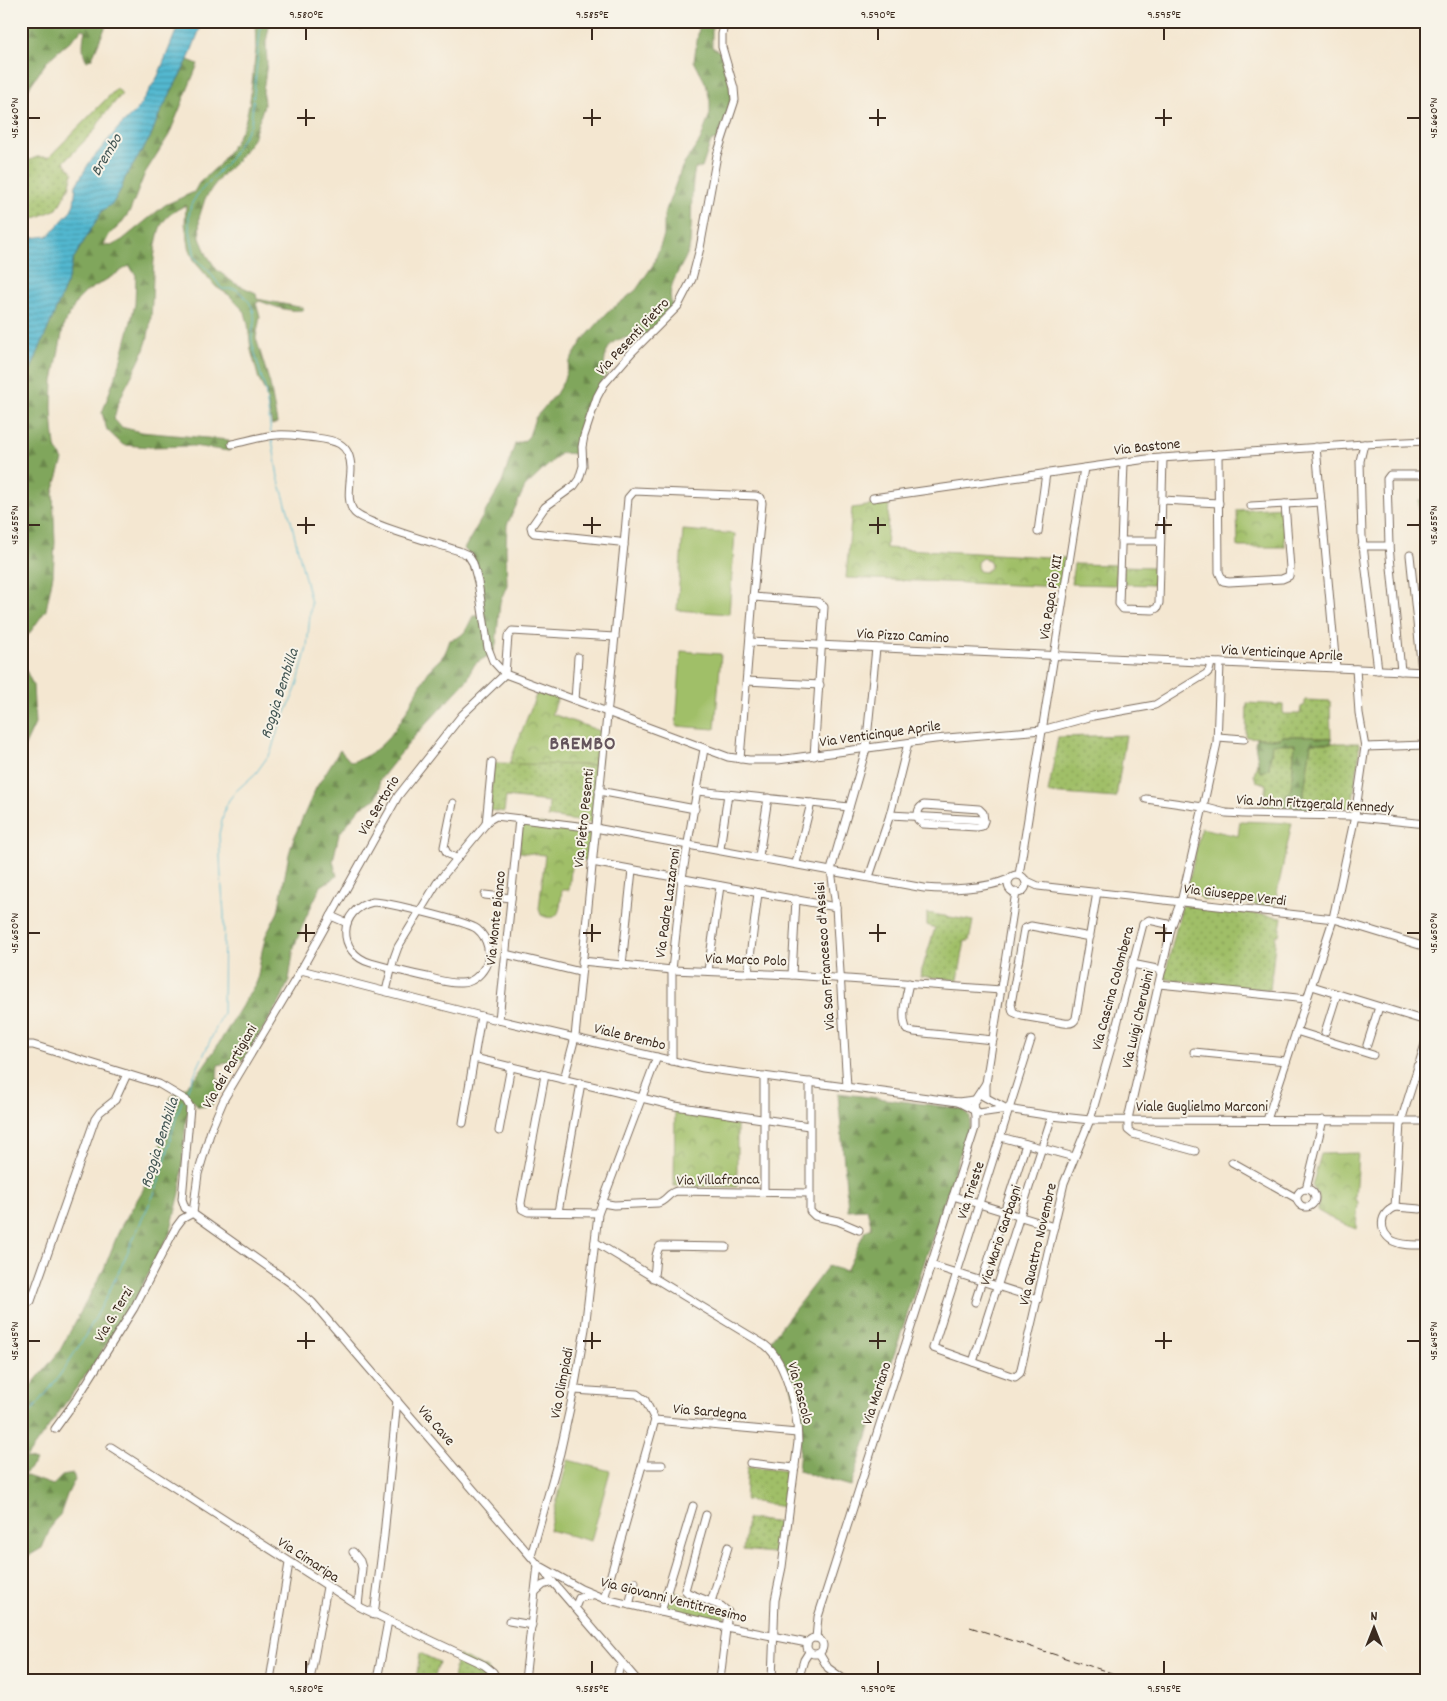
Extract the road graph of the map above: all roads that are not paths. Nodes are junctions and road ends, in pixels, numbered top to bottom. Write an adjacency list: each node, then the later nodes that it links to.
1 (725, 21): 21 (street, Via Pesenti Pietro)
2 (1426, 442): 4 (street, Via Bastone)
3 (232, 444): 39 (street)
4 (1364, 444): 5 (street, Via Bastone); 22 (street)
5 (1316, 447): 6 (street, Via Bastone); 14 (street)
6 (1218, 454): 7 (street, Via Bastone); 15 (street)
7 (1164, 458): 8 (street, Via Bastone); 13 (street)
8 (1124, 462): 9 (street, Via Bastone); 19 (street)
9 (1084, 468): 10 (street, Via Bastone); 30 (street, Via Papa Pio XII)
10 (1046, 473): 12 (street, Via Bastone); 18 (street)
11 (1426, 475): 23 (street)
12 (873, 498)
13 (1162, 500): 15 (street); 20 (street)
14 (1321, 502): 16 (street); 34 (street)
15 (1219, 503): 16 (street)
16 (1286, 504): 17 (street)
17 (1250, 506)
18 (1038, 532)
19 (1120, 541): 20 (street); 20 (street)
20 (1160, 541)
21 (624, 544): 25 (street, Via Pietro Pesenti); 26 (street, Via Pietro Pesenti)
22 (1362, 546): 23 (street); 36 (street)
23 (1389, 546): 37 (street)
24 (1410, 555): 38 (street)
25 (753, 597): 27 (street); 28 (street)
26 (615, 637): 39 (street); 43 (street, Via Pietro Pesenti)
27 (750, 642): 28 (street, Via Pizzo Camino); 40 (street)
28 (822, 645): 29 (street, Via Pizzo Camino); 41 (street)
29 (876, 648): 30 (street, Via Pizzo Camino); 51 (street, Via San Francesco d'Assisi)
30 (1055, 656): 32 (street, Via Pizzo Camino); 44 (street, Via Papa Pio XII)
31 (578, 658): 42 (street)
32 (1211, 663): 33 (street, Via Venticinque Aprile); 44 (street, Via Venticinque Aprile)
33 (1220, 663): 34 (street, Via Venticinque Aprile); 45 (street)
34 (1336, 668): 35 (street, Via Venticinque Aprile)
35 (1356, 669): 36 (street, Via Venticinque Aprile); 49 (street)
36 (1378, 670): 37 (street, Via Venticinque Aprile)
37 (1401, 671): 38 (street, Via Venticinque Aprile)
38 (1424, 671)
39 (505, 674): 42 (street, Via Venticinque Aprile); 98 (street, Via Sertorio)
40 (747, 680): 41 (street); 53 (street)
41 (820, 685): 52 (street)
42 (575, 700): 43 (street, Via Venticinque Aprile)
43 (608, 712): 50 (street, Via Venticinque Aprile); 55 (street, Via Pietro Pesenti)
44 (1042, 730): 47 (street, Via Venticinque Aprile); 80 (street, Via Papa Pio XII)
45 (1218, 737): 46 (street); 63 (street)
46 (1244, 740)
47 (908, 743): 51 (street, Via Venticinque Aprile); 65 (street)
48 (1426, 745): 49 (street)
49 (1364, 747): 67 (street)
50 (704, 749): 53 (street, Via Venticinque Aprile); 56 (street, Via Padre Lazzaroni)
51 (866, 749): 52 (street, Via Venticinque Aprile); 62 (street, Via San Francesco d'Assisi)
52 (814, 756): 53 (street, Via Venticinque Aprile)
53 (740, 759)
54 (492, 762): 69 (street)
55 (599, 791): 64 (street); 71 (street, Via Pietro Pesenti)
56 (698, 791): 57 (street); 64 (street, Via Padre Lazzaroni)
57 (728, 794): 58 (street); 73 (street)
58 (768, 798): 61 (street); 74 (street)
59 (1146, 799): 63 (street)
60 (453, 803): 75 (street)
61 (811, 803): 62 (street); 77 (street)
62 (849, 807): 79 (street, Via San Francesco d'Assisi)
63 (1203, 807): 67 (street, Via John Fitzgerald Kennedy); 95 (street)
64 (695, 809): 72 (street, Via Padre Lazzaroni)
65 (890, 815): 66 (street); 81 (street)
66 (918, 816): 66 (street)
67 (1355, 816): 70 (street, Via John Fitzgerald Kennedy); 99 (street)
68 (519, 818): 69 (street); 71 (street); 93 (street, Via Monte Bianco)
69 (486, 824): 75 (street)
70 (1426, 824)
71 (596, 828): 72 (street); 76 (street, Via Pietro Pesenti)
72 (688, 844): 73 (street); 82 (street, Via Padre Lazzaroni)
73 (720, 849): 74 (street)
74 (759, 856): 77 (street)
75 (457, 858): 97 (street)
76 (592, 862): 78 (street); 105 (street, Via Pietro Pesenti)
77 (796, 863): 79 (street)
78 (632, 870): 82 (street); 107 (street)
79 (831, 870): 81 (street); 96 (street, Via San Francesco d'Assisi)
80 (1019, 875): 83 (street); 84 (street)
81 (869, 877): 85 (street)
82 (682, 878): 86 (street); 110 (street, Via Padre Lazzaroni)
83 (1010, 879): 85 (street); 89 (street)
84 (1025, 880): 87 (street, Via Giuseppe Verdi); 88 (street)
85 (993, 885): 89 (street)
86 (720, 886): 91 (street); 112 (street)
87 (1038, 886): 88 (street, Via Giuseppe Verdi); 90 (street, Via Giuseppe Verdi)
88 (1024, 889): 89 (street)
89 (1013, 891): 120 (street)
90 (1097, 892): 95 (street, Via Giuseppe Verdi); 102 (street)
91 (758, 893): 94 (street); 114 (street)
92 (485, 895): 93 (street)
93 (511, 898): 104 (street, Via Monte Bianco)
94 (796, 900): 96 (street); 115 (street)
95 (1181, 901): 99 (street, Via Giuseppe Verdi); 101 (street)
96 (836, 907): 116 (street, Via San Francesco d'Assisi)
97 (419, 912): 100 (street); 108 (street); 108 (street)
98 (331, 916): 100 (street); 109 (street, Via Sertorio)
99 (1334, 919): 103 (street, Via Giuseppe Verdi); 119 (street)
100 (347, 923): 108 (street)
101 (1172, 925): 106 (street, Via Cascina Colombera); 111 (street, Via Luigi Cherubini)
102 (1090, 937): 102 (street)
103 (1426, 947)
104 (505, 954): 113 (street); 126 (street, Via Monte Bianco)
105 (582, 961): 107 (street, Via Marco Polo); 113 (street, Via Pietro Pesenti)
106 (1132, 964): 111 (street); 163 (street, Via Cascina Colombera)
107 (622, 965): 110 (street, Via Marco Polo)
108 (391, 968): 121 (street)
109 (301, 970): 121 (street, Viale Brembo); 189 (street, Via dei Partigiani)
110 (672, 970): 112 (street, Via Marco Polo); 140 (street, Via Padre Lazzaroni)
111 (1162, 970): 118 (street, Via Luigi Cherubini)
112 (708, 971): 114 (street, Via Marco Polo)
113 (580, 972): 130 (street, Via Pietro Pesenti)
114 (748, 973): 115 (street, Via Marco Polo)
115 (792, 975): 116 (street, Via Marco Polo)
116 (841, 978): 117 (street, Via Marco Polo); 152 (street, Via San Francesco d'Assisi)
117 (909, 983): 120 (street, Via Marco Polo); 131 (street)
118 (1159, 984): 123 (street); 161 (street, Via Luigi Cherubini)
119 (1312, 986): 122 (street); 123 (street)
120 (1001, 990): 131 (street)
121 (386, 992): 125 (street, Viale Brembo)
122 (1337, 994): 124 (street); 129 (street)
123 (1307, 999): 128 (street)
124 (1379, 1007): 127 (street); 134 (street)
125 (481, 1016): 126 (street, Viale Brembo); 139 (street)
126 (499, 1020): 130 (street, Viale Brembo)
127 (1426, 1021)
128 (1296, 1031): 137 (street); 141 (street)
129 (1325, 1032)
130 (574, 1037): 138 (street, Viale Brembo); 148 (street, Via Pietro Pesenti)
131 (993, 1040): 151 (street)
132 (1031, 1040): 157 (street, Via Trieste)
133 (1426, 1041): 143 (street)
134 (1367, 1045)
135 (21, 1050): 145 (street)
136 (1194, 1052): 141 (street)
137 (1373, 1055)
138 (657, 1057): 140 (street, Viale Brembo); 153 (street, Via Olimpiadi)
139 (474, 1058): 142 (street); 168 (street)
140 (672, 1061): 147 (street, Viale Brembo)
141 (1286, 1061): 164 (street)
142 (511, 1066): 146 (street); 171 (street)
143 (1417, 1066): 144 (street); 166 (street)
144 (1426, 1069)
145 (127, 1074): 189 (street); 204 (street)
146 (545, 1075): 148 (street); 187 (street)
147 (764, 1076): 149 (street, Viale Brembo); 162 (street)
148 (564, 1079): 150 (street)
149 (810, 1082): 152 (street, Viale Brembo); 169 (street)
150 (580, 1083): 153 (street); 187 (street)
151 (986, 1083): 154 (street); 155 (street)
152 (847, 1087): 156 (street, Viale Brembo)
153 (642, 1098): 162 (street); 183 (street, Via Olimpiadi)
154 (976, 1098): 155 (street, Viale Guglielmo Marconi); 156 (street, Viale Brembo); 158 (street)
155 (988, 1099): 157 (street, Viale Guglielmo Marconi); 159 (street)
156 (958, 1102): 158 (street, Viale Brembo)
157 (1008, 1109): 159 (street, Viale Guglielmo Marconi); 160 (street, Viale Guglielmo Marconi); 172 (street, Via Trieste)
158 (974, 1110): 159 (street, Viale Guglielmo Marconi); 170 (street, Via Mariano)
159 (986, 1112): 170 (street, Via Mariano)
160 (1052, 1116): 163 (street, Viale Guglielmo Marconi); 174 (street, Via Mario Garbagni)
161 (1128, 1119): 163 (street, Viale Guglielmo Marconi); 164 (street, Viale Guglielmo Marconi); 175 (street)
162 (764, 1120): 169 (street); 179 (street)
163 (1090, 1120): 176 (street, Via Quattro Novembre)
164 (1267, 1120): 165 (street, Viale Guglielmo Marconi)
165 (1323, 1120): 166 (street, Viale Guglielmo Marconi); 178 (street)
166 (1401, 1121): 167 (street, Viale Guglielmo Marconi); 185 (street)
167 (1426, 1121)
168 (463, 1123)
169 (809, 1126): 180 (street)
170 (974, 1128): 181 (street, Via Mariano)
171 (499, 1131)
172 (1001, 1137): 173 (street); 184 (street, Via Trieste)
173 (1026, 1144): 174 (street); 188 (street)
174 (1042, 1149): 176 (street); 191 (street, Via Mario Garbagni)
175 (1195, 1151)
176 (1074, 1157): 192 (street, Via Quattro Novembre)
177 (1232, 1162): 182 (street)
178 (1306, 1189): 182 (street); 182 (street)
179 (764, 1192): 180 (street, Via Villafranca); 183 (street, Via Villafranca)
180 (809, 1193): 193 (street)
181 (953, 1196): 184 (street); 197 (street, Via Mariano)
182 (1296, 1198)
183 (602, 1203): 190 (street, Via Olimpiadi)
184 (980, 1204): 188 (street); 198 (street, Via Trieste)
185 (1395, 1206): 186 (street); 195 (street)
186 (1420, 1209)
187 (558, 1212): 190 (street)
188 (1004, 1212): 191 (street); 200 (street)
189 (193, 1213): 207 (street, Via Cave); 209 (street, Via G. Terzi)
190 (598, 1213): 194 (street, Via Olimpiadi)
191 (1020, 1217): 192 (street); 201 (street, Via Mario Garbagni)
192 (1054, 1227): 202 (street, Via Quattro Novembre)
193 (859, 1230)
194 (595, 1242): 199 (street, Via Pascolo); 206 (street, Via Olimpiadi)
195 (1426, 1245)
196 (726, 1247): 199 (street)
197 (931, 1264): 198 (street); 242 (street, Via Mariano)
198 (957, 1274): 200 (street); 205 (street, Via Trieste)
199 (653, 1278): 210 (street, Via Pascolo)
200 (981, 1281): 201 (street); 203 (street)
201 (997, 1287): 202 (street); 205 (street, Via Mario Garbagni)
202 (1038, 1299): 205 (street, Via Quattro Novembre)
203 (975, 1302)
204 (21, 1304)
205 (973, 1362)
206 (574, 1390): 208 (street, Via Sardegna); 220 (street, Via Olimpiadi)
207 (397, 1400): 220 (street, Via Cave); 236 (street)
208 (655, 1420): 210 (street, Via Sardegna); 213 (street)
209 (55, 1429)
210 (797, 1433): 215 (street, Via Pascolo)
211 (111, 1447): 221 (street, Via Cimaripa)
212 (750, 1463): 215 (street)
213 (643, 1465): 214 (street); 230 (street)
214 (662, 1465)
215 (795, 1468): 241 (street, Via Pascolo)
216 (693, 1506): 235 (street)
217 (706, 1515): 231 (street)
218 (728, 1546): 231 (street)
219 (353, 1552): 233 (street)
220 (531, 1556): 222 (street, Via Cave)
221 (289, 1562): 225 (street, Via Cimaripa); 247 (street)
222 (539, 1566): 223 (street, Via Cave); 226 (street, Via Giovanni Ventitreesimo); 227 (street)
223 (552, 1582): 227 (street); 229 (street, Via Cave)
224 (636, 1582): 232 (street)
225 (327, 1587): 233 (street, Via Cimaripa); 248 (street)
226 (578, 1587): 228 (street, Via Giovanni Ventitreesimo); 229 (street)
227 (535, 1592): 239 (street)
228 (594, 1595): 230 (street, Via Giovanni Ventitreesimo); 234 (street)
229 (567, 1598): 234 (street, Via Cave)
230 (604, 1599): 232 (street, Via Giovanni Ventitreesimo)
231 (712, 1602): 240 (street)
232 (630, 1605): 235 (street, Via Giovanni Ventitreesimo)
233 (358, 1606): 236 (street, Via Cimaripa)
234 (576, 1608): 246 (street, Via Cave)
235 (661, 1612): 240 (street, Via Giovanni Ventitreesimo)
236 (374, 1614): 238 (street, Via Cimaripa)
237 (509, 1621): 239 (street)
238 (388, 1622): 249 (street); 250 (street, Via Cimaripa)
239 (532, 1625): 251 (street)
240 (726, 1627): 241 (street, Via Giovanni Ventitreesimo); 254 (street)
241 (773, 1637): 243 (street, Via Giovanni Ventitreesimo); 255 (street, Via Pascolo)
242 (816, 1638): 243 (street); 245 (street, Via Mariano)
243 (807, 1643): 244 (street)
244 (809, 1652): 245 (street); 256 (street)
245 (819, 1653): 257 (street)
246 (624, 1664): 252 (street); 253 (street, Via Cave)
247 (270, 1680)
248 (310, 1680)
249 (377, 1680)
250 (497, 1680)
251 (525, 1680)
252 (617, 1680)
253 (637, 1680)
254 (720, 1680)
255 (772, 1680)
256 (798, 1680)
257 (845, 1680)

